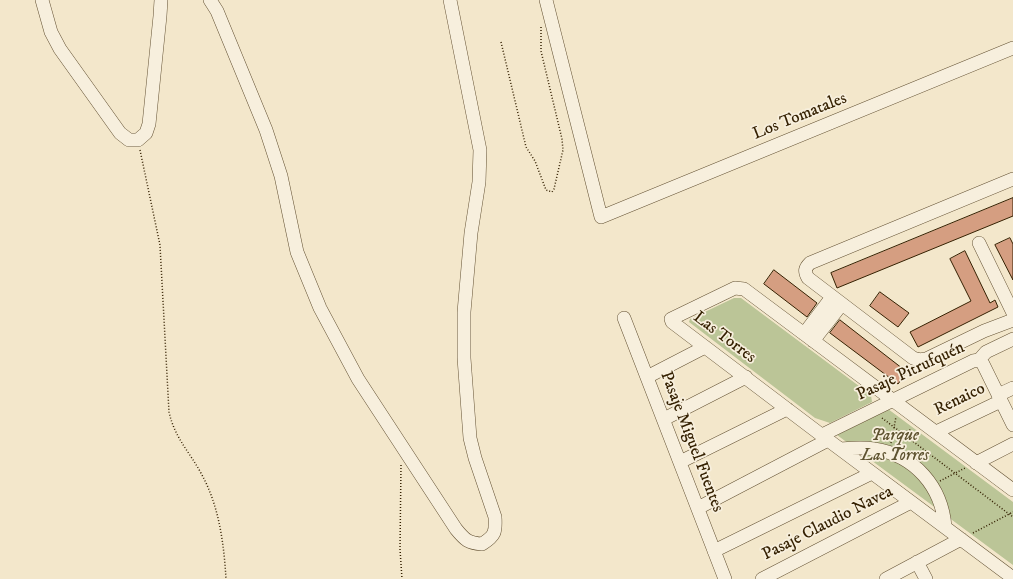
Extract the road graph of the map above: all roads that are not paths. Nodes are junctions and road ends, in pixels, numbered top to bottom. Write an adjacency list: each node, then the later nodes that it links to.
1 (42, 0): 2 (street)
2 (161, 0)
3 (210, 0): 4 (street)
4 (450, 0)
5 (546, 0): 6 (street, Los Tomatales)
6 (1013, 48)
7 (1013, 179): 9 (street)
8 (979, 243): 10 (street)
9 (837, 301): 12 (street); 13 (street)
10 (1013, 313)
11 (624, 318): 17 (street, Pasaje Miguel Fuentes)
12 (1013, 320)
13 (808, 337): 15 (street, Las Torres); 21 (street, Las Torres)
14 (1013, 339): 16 (street, Pasaje Pitrufquén)
15 (705, 347): 17 (street); 18 (street, Las Torres)
16 (979, 360): 20 (street); 21 (street, Pasaje Pitrufquén)
17 (647, 377): 23 (street, Pasaje Miguel Fuentes)
18 (746, 377): 22 (street, Las Torres); 23 (street)
19 (1013, 388): 20 (street, Renaico)
20 (1000, 398): 24 (street); 25 (street, Renaico)
21 (892, 400): 25 (street, Las Torres); 26 (street, Pasaje Pitrufquén)
22 (787, 409): 26 (street, Las Torres); 29 (street)
23 (664, 420): 29 (street, Pasaje Miguel Fuentes)
24 (1013, 425)
25 (936, 432): 30 (street, Las Torres)
26 (825, 438): 28 (street, Las Torres); 34 (street, Pasaje Pitrufquén)
27 (1013, 444): 30 (street)
28 (840, 449): 31 (street, Las Torres); 35 (street)
29 (680, 462): 34 (street, Pasaje Miguel Fuentes)
30 (971, 465): 32 (street, Las Torres)
31 (872, 473): 33 (street, Las Torres); 37 (street)
32 (1013, 490)
33 (911, 502): 35 (street, Las Torres); 41 (street, Pasaje Claudio Navea)
34 (698, 508): 37 (street, Pasaje Miguel Fuentes)
35 (945, 527): 36 (street, Las Torres)
36 (966, 537): 38 (street); 39 (street, Las Torres)
37 (714, 551): 40 (street, Pasaje Miguel Fuentes)
38 (918, 562): 42 (street); 43 (street)
39 (1013, 578)
40 (725, 579)
41 (762, 579)
42 (886, 579)
43 (926, 579)

